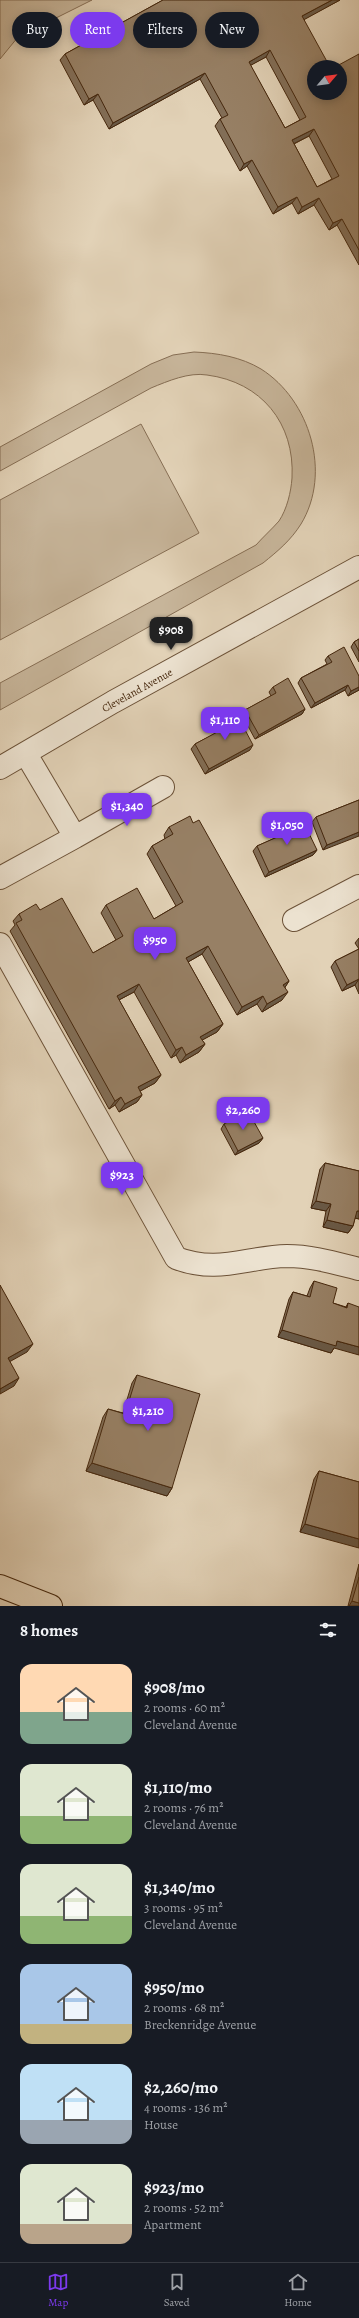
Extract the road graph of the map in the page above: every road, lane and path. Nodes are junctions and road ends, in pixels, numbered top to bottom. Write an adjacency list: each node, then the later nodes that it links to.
1 (359, 567): 2 (street, Cleveland Avenue)
2 (26, 754): 3 (street, Cleveland Avenue); 5 (street)
3 (0, 768)
4 (163, 787): 5 (street)
5 (75, 837): 6 (street)
6 (0, 878)
7 (359, 886): 8 (street)
8 (294, 920)
9 (0, 944): 10 (street)
10 (359, 1269)
11 (0, 1586): 12 (main road)
12 (50, 1606)

